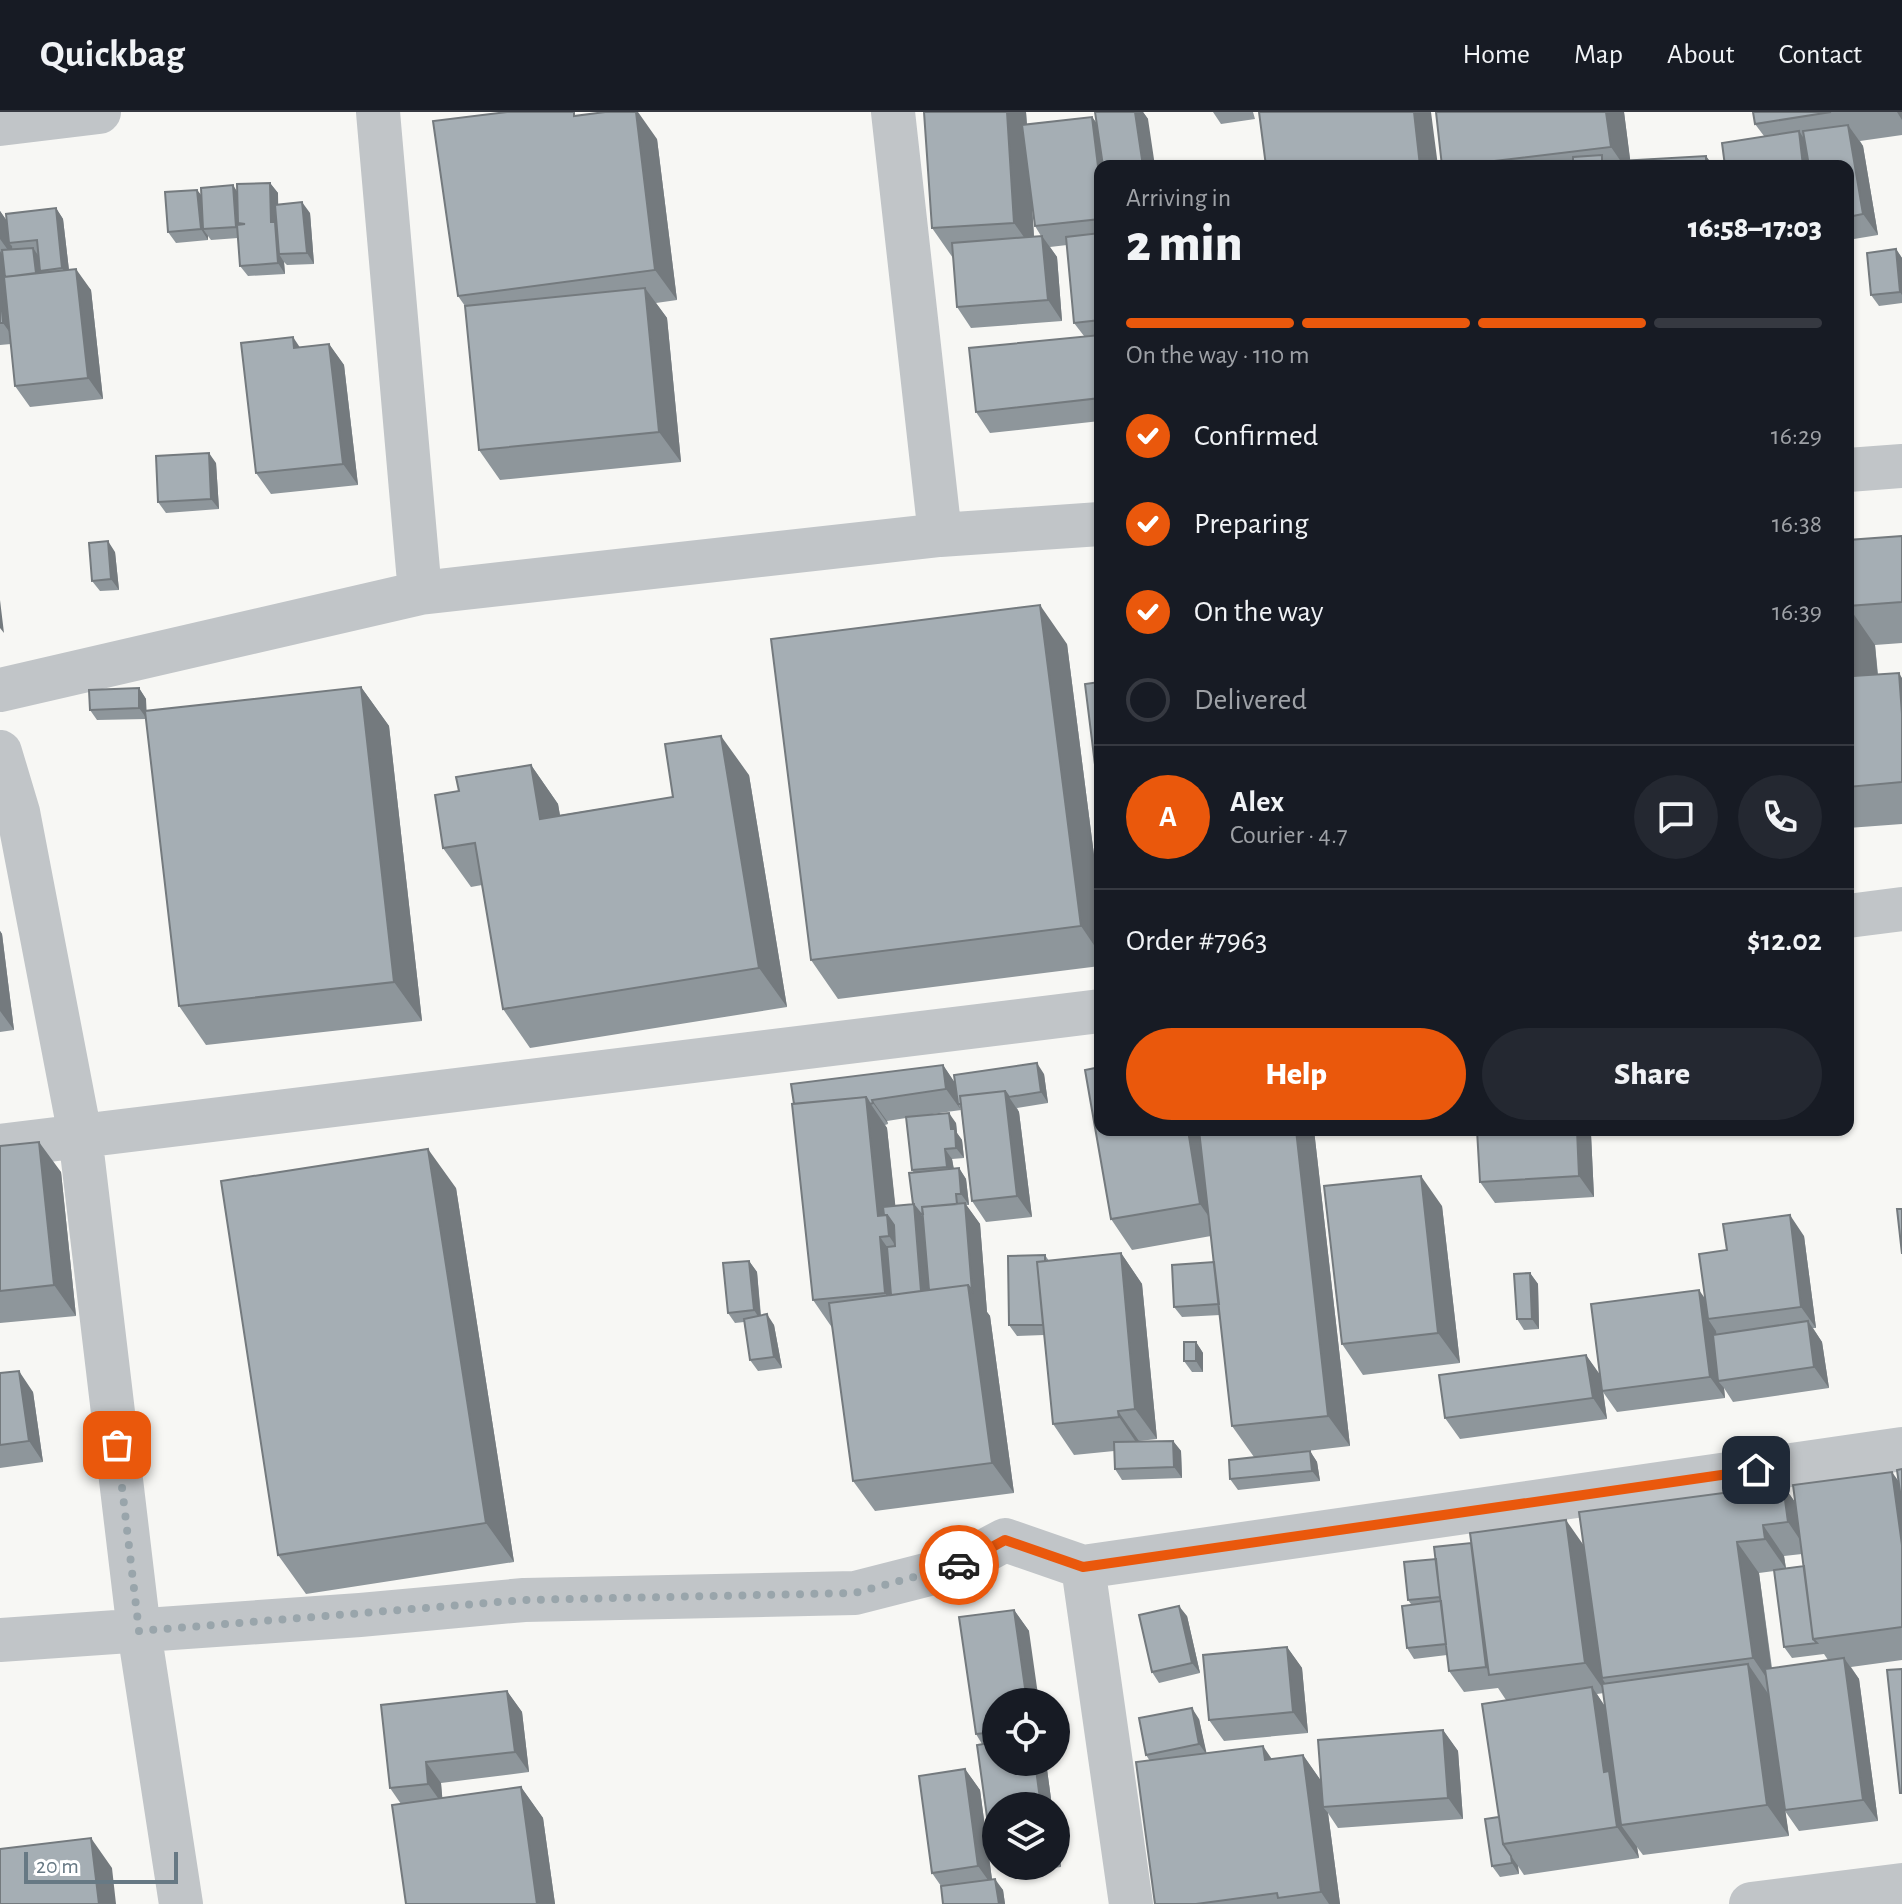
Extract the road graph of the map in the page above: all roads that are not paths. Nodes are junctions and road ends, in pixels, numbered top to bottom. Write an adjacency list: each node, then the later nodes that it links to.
1 (99, 112): 4 (street)
2 (378, 112): 9 (street)
3 (893, 112): 8 (street)
4 (0, 124)
5 (1902, 466): 6 (street)
6 (1854, 470)
7 (1094, 524): 8 (street)
8 (940, 535): 9 (street)
9 (420, 593): 10 (street)
10 (0, 690)
11 (0, 752): 15 (street)
12 (1902, 909): 13 (street)
13 (1854, 915)
14 (1094, 1012): 15 (street)
15 (80, 1135): 16 (street); 19 (street)
16 (0, 1146)
17 (1902, 1449): 18 (street)
18 (1083, 1567): 19 (street); 23 (street)
19 (139, 1631): 20 (street); 22 (street)
20 (0, 1640)
21 (1902, 1885): 24 (street)
22 (181, 1904)
23 (1131, 1904)
24 (1751, 1904)

